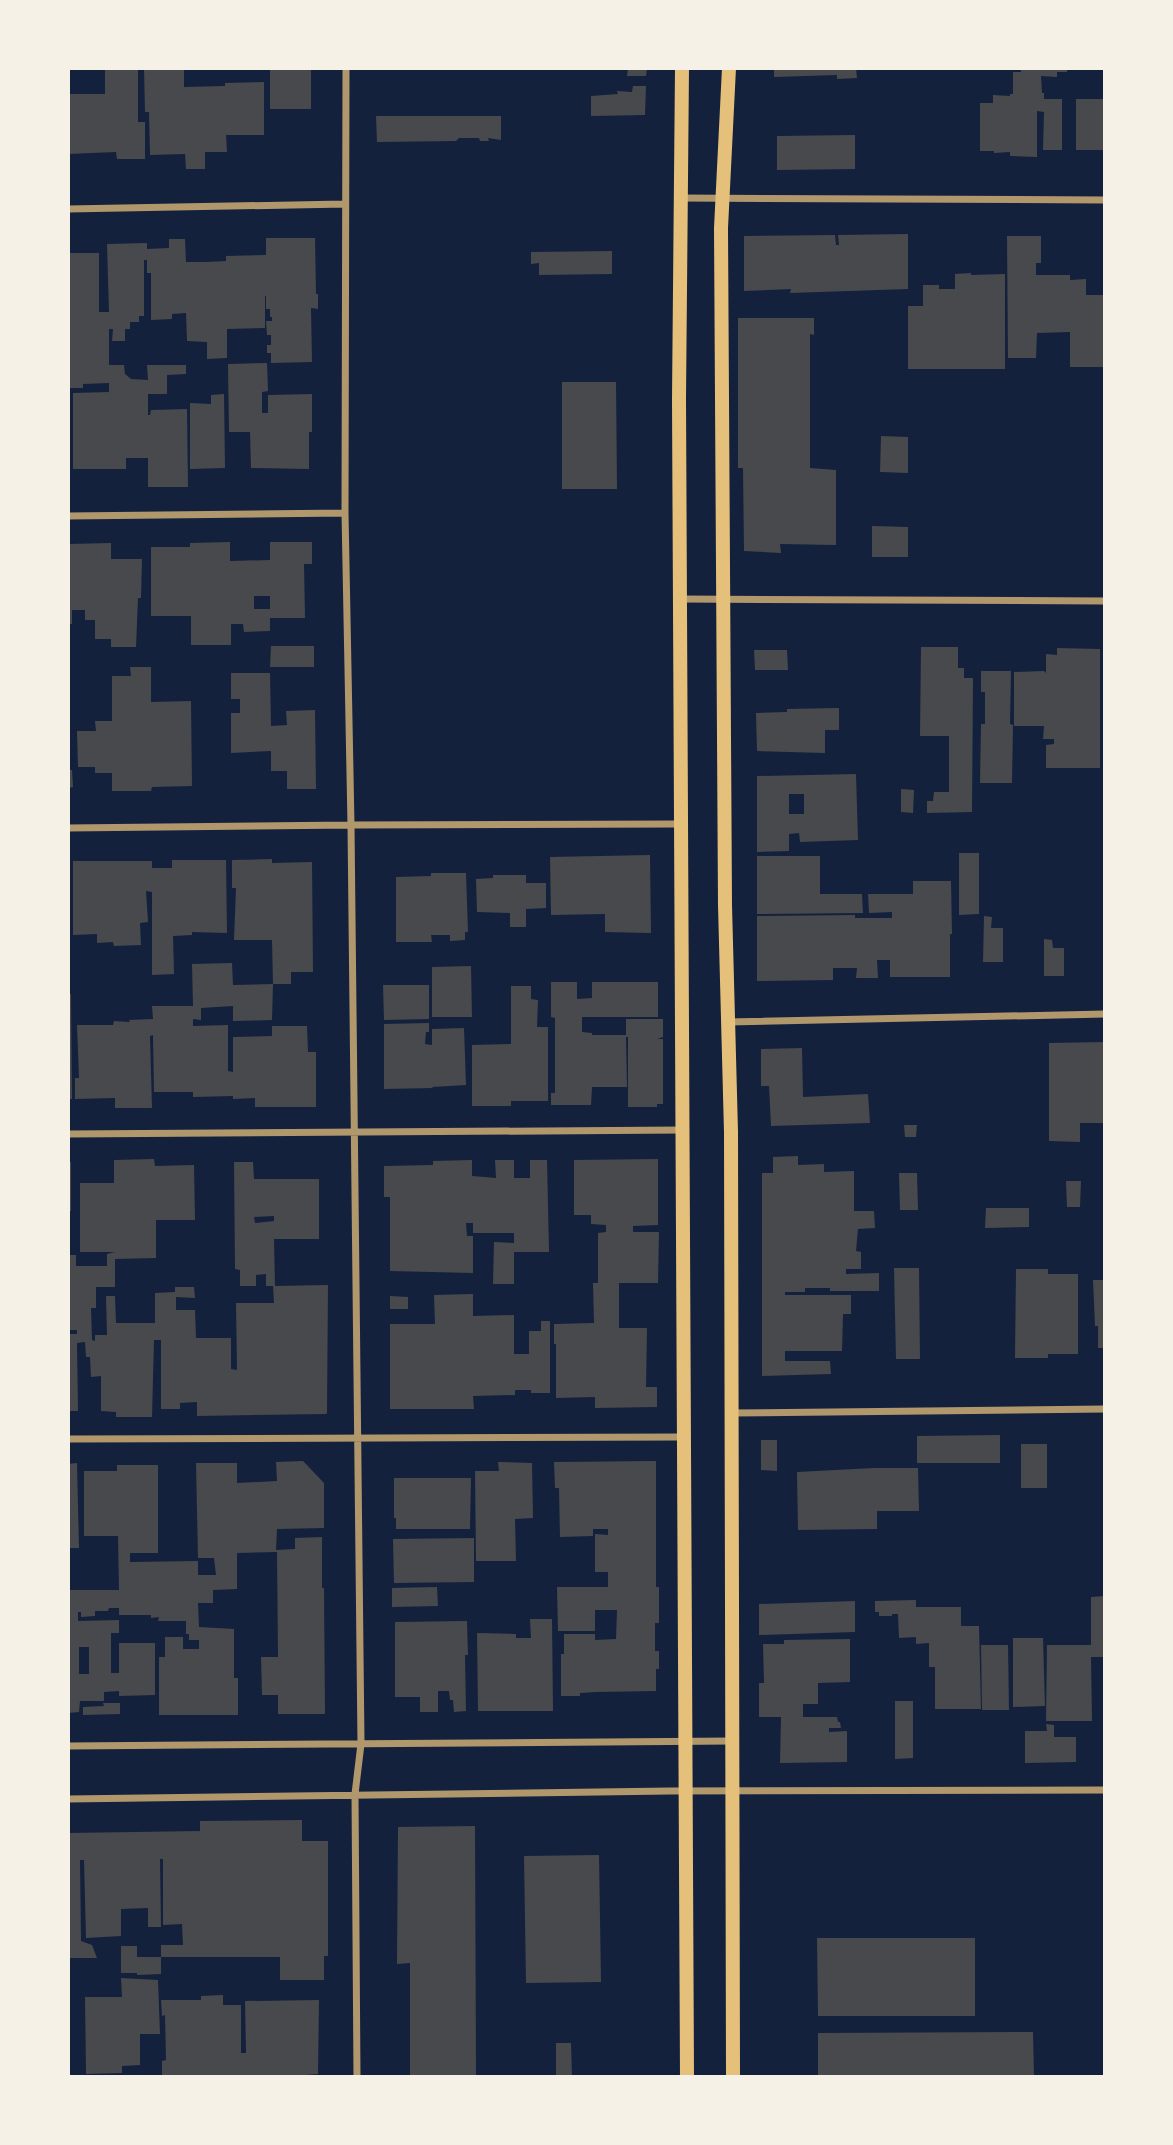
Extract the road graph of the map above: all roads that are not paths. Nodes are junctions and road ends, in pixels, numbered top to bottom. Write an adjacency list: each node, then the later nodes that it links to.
1 (346, 68): 7 (street)
2 (681, 68): 4 (main road)
3 (729, 68): 5 (main road)
4 (679, 198): 5 (street); 12 (main road)
5 (721, 199): 6 (street); 11 (main road)
6 (1105, 200)
7 (345, 204): 8 (street); 9 (street)
8 (68, 209)
9 (345, 513): 10 (street); 15 (street)
10 (68, 516)
11 (724, 598): 12 (street); 13 (street); 18 (main road)
12 (680, 599): 14 (main road)
13 (1105, 601)
14 (681, 824): 15 (street); 19 (main road)
15 (351, 825): 16 (street); 20 (street)
16 (68, 828)
17 (1105, 1014): 18 (street)
18 (728, 1022): 23 (main road)
19 (682, 1130): 20 (street); 25 (main road)
20 (354, 1132): 21 (street); 24 (street)
21 (68, 1134)
22 (1105, 1409): 23 (street)
23 (732, 1413): 27 (main road)
24 (357, 1437): 25 (street); 26 (street); 29 (street)
25 (683, 1437): 28 (main road)
26 (68, 1439)
27 (733, 1741): 28 (street); 33 (main road)
28 (687, 1742): 29 (street); 32 (main road)
29 (361, 1744): 30 (street); 34 (street)
30 (68, 1746)
31 (1105, 1790): 33 (street)
32 (686, 1791): 33 (street); 34 (street); 37 (main road)
33 (733, 1791): 38 (main road)
34 (355, 1794): 35 (street); 36 (street)
35 (68, 1798)
36 (358, 2077)
37 (687, 2077)
38 (733, 2077)

